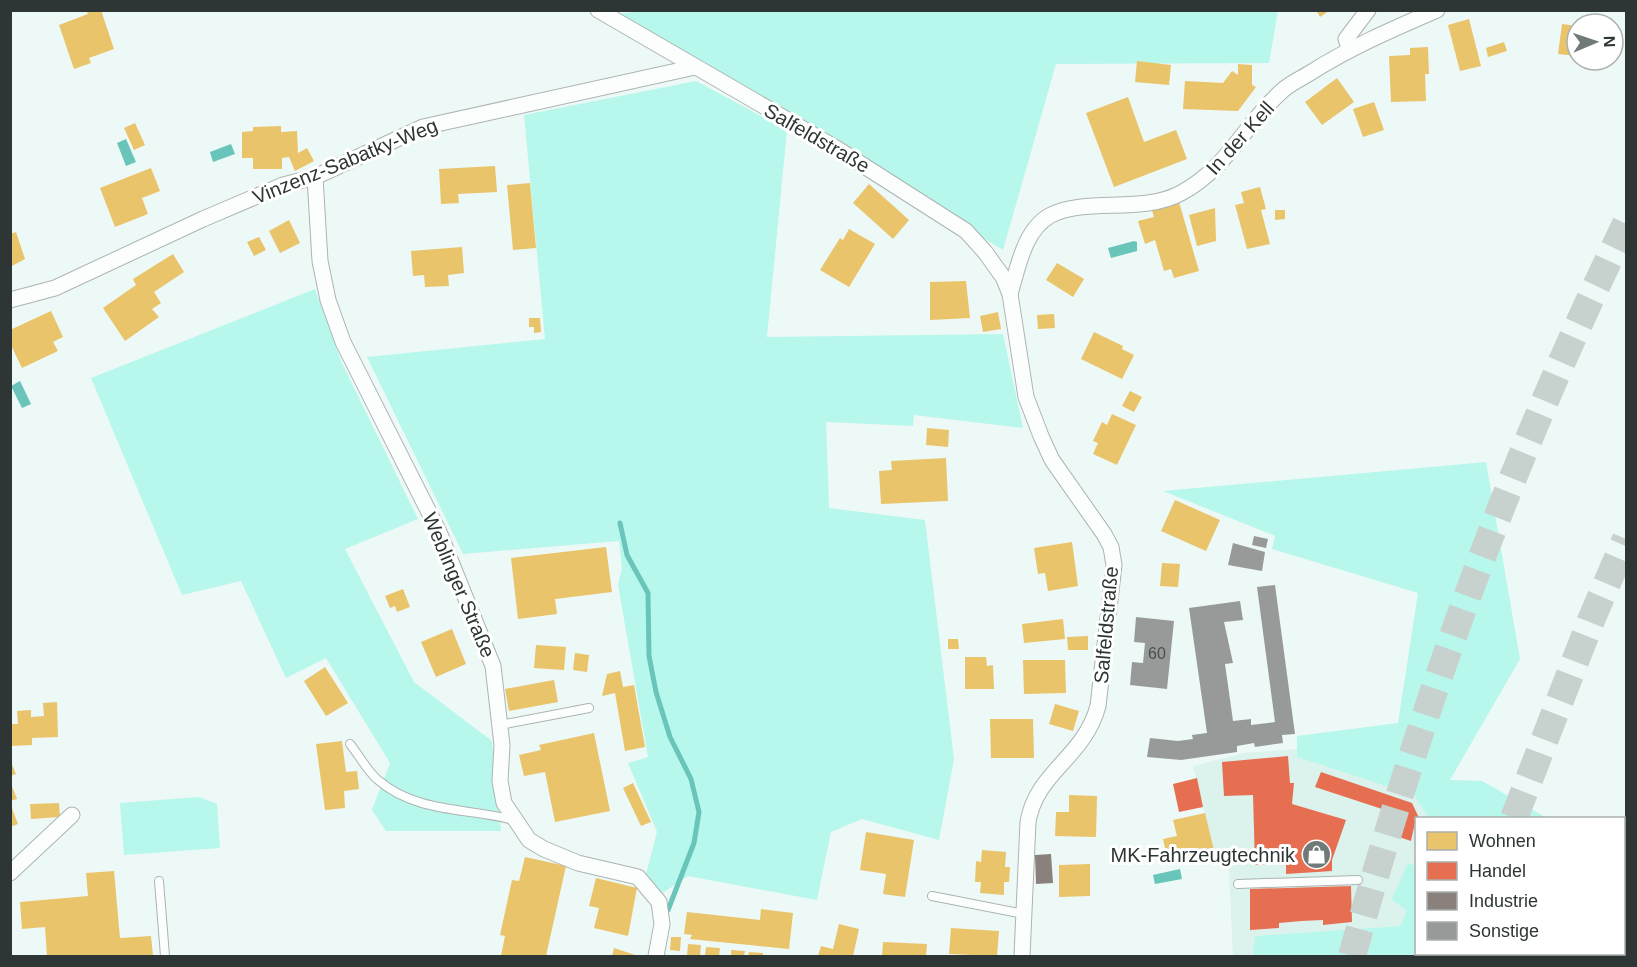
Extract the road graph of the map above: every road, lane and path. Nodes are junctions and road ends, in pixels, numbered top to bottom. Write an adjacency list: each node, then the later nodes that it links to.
1 (598, 10): 5 (street, Salfeldstraße)
2 (1368, 10): 4 (street)
3 (1437, 10): 4 (street, In der Kell)
4 (1349, 48): 7 (street, In der Kell)
5 (694, 67): 6 (street, Vinzenz-Sabatky-Weg); 8 (street, Salfeldstraße)
6 (315, 177): 9 (street, Vinzenz-Sabatky-Weg); 11 (street, Weblinger Straße)
7 (1050, 215): 8 (street, Salfeldstraße)
8 (1010, 294): 20 (street, Salfeldstraße)
9 (10, 300)
10 (589, 708): 11 (lane)
11 (500, 725): 14 (street, Weblinger Straße)
12 (350, 744): 14 (lane)
13 (72, 815): 15 (street)
14 (516, 820): 22 (street, Weblinger Straße)
15 (10, 873)
16 (1358, 880): 18 (lane)
17 (159, 881): 21 (lane)
18 (1238, 884)
19 (932, 896): 20 (lane)
20 (1024, 914): 23 (street, Salfeldstraße)
21 (165, 957)
22 (656, 957)
23 (1022, 957)

